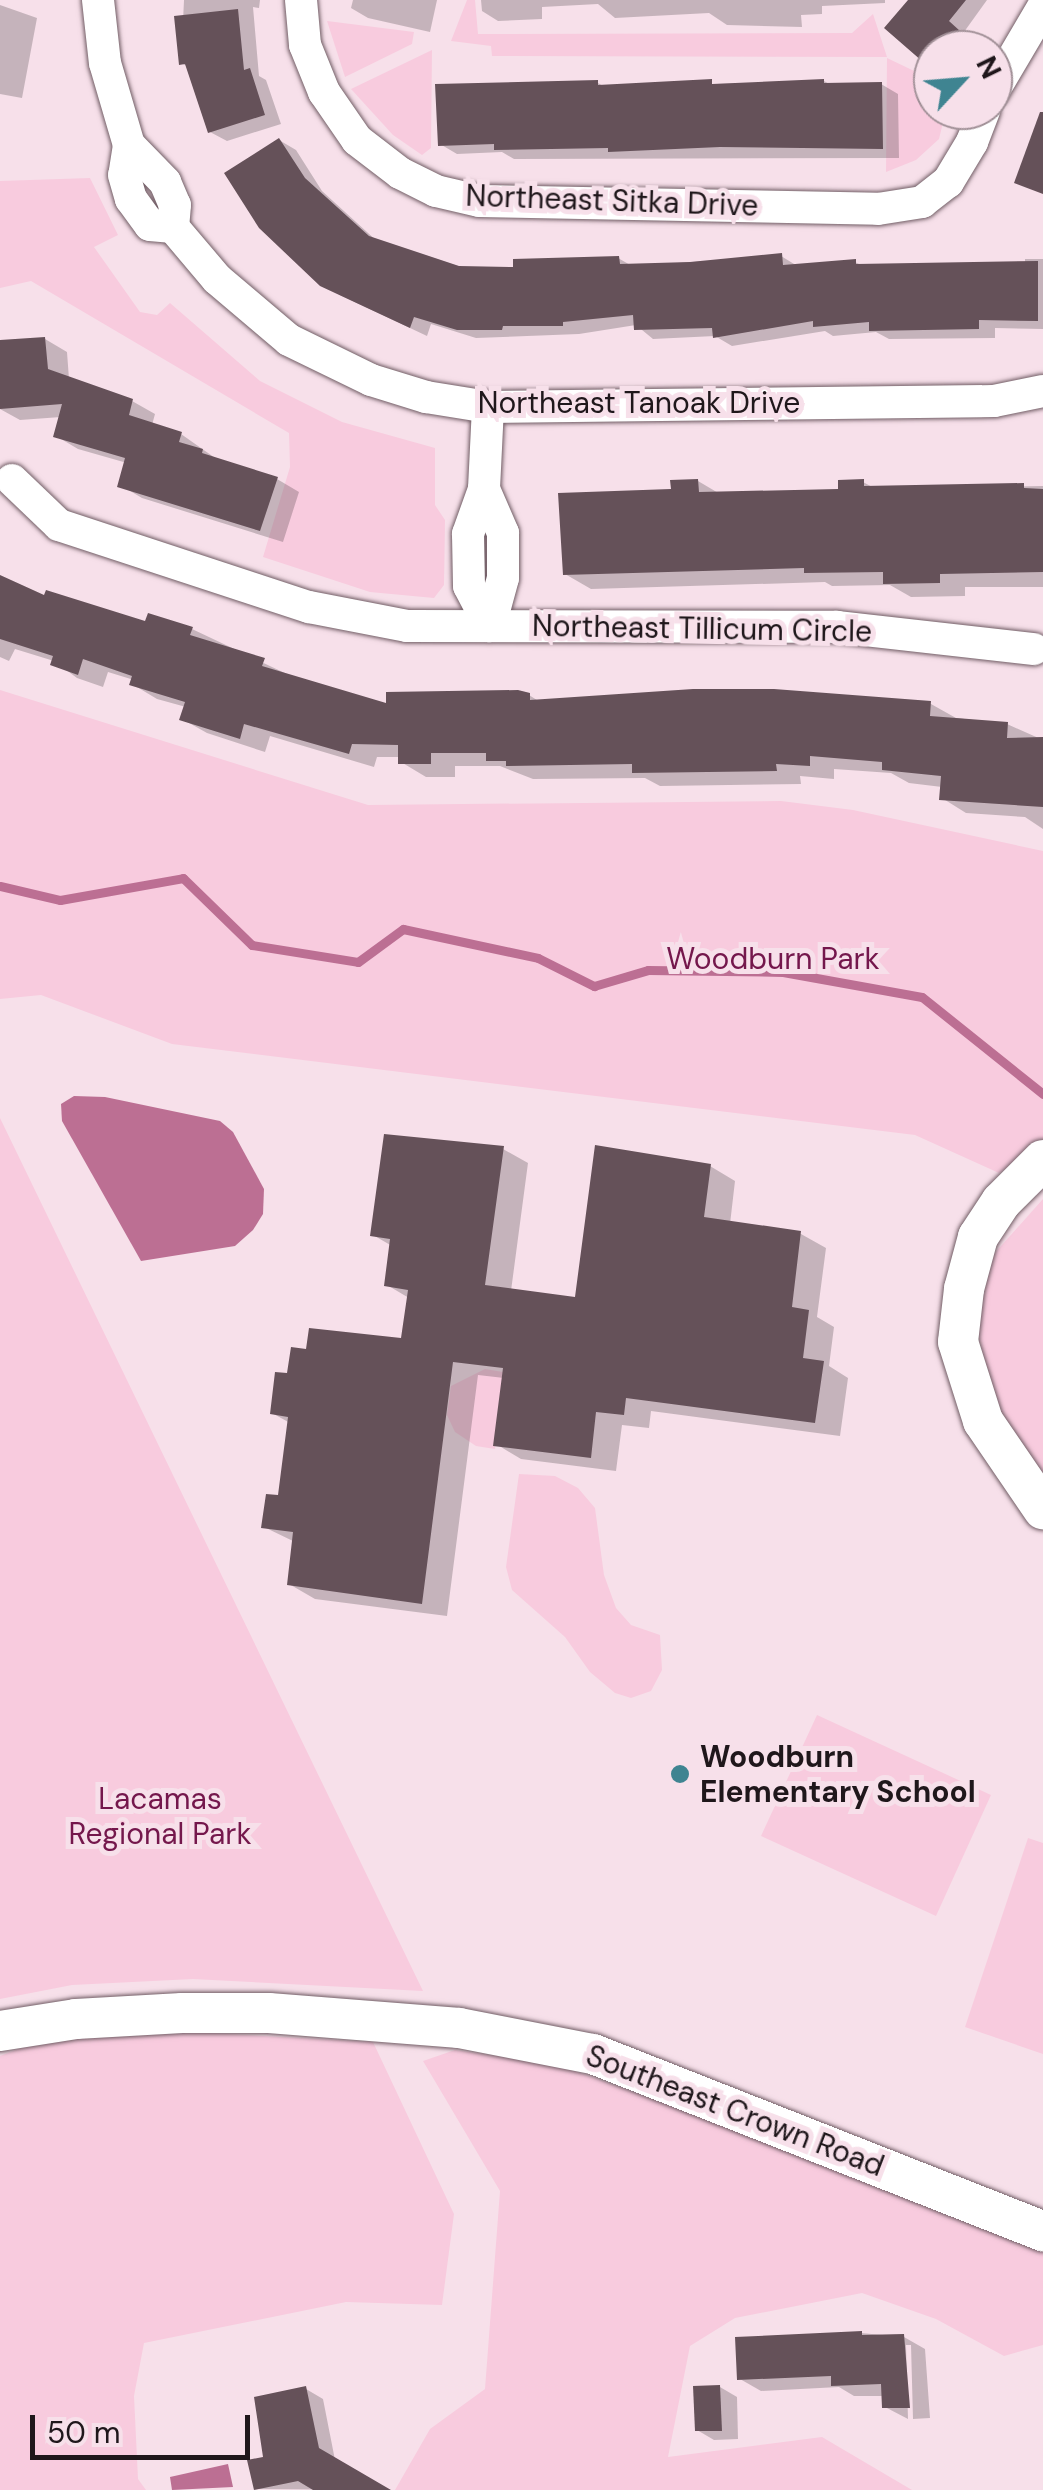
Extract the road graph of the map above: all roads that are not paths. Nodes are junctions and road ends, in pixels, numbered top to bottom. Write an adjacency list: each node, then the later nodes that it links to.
1 (98, 0): 7 (street, Northeast Tanoak Drive)
2 (301, 0): 5 (street, Northeast Sitka Drive)
3 (1043, 6): 4 (street)
4 (1013, 58)
5 (976, 130)
6 (1043, 391): 7 (street, Northeast Tanoak Drive)
7 (488, 406): 9 (street, Northeast Tillicum Circle)
8 (12, 480): 9 (street, Northeast Tillicum Circle)
9 (490, 626): 10 (street, Northeast Tillicum Circle)
10 (1034, 650)
11 (1043, 1160): 12 (street)
12 (1043, 1509)
13 (0, 2032): 14 (street, Southeast Crown Road)
14 (1043, 2231)

